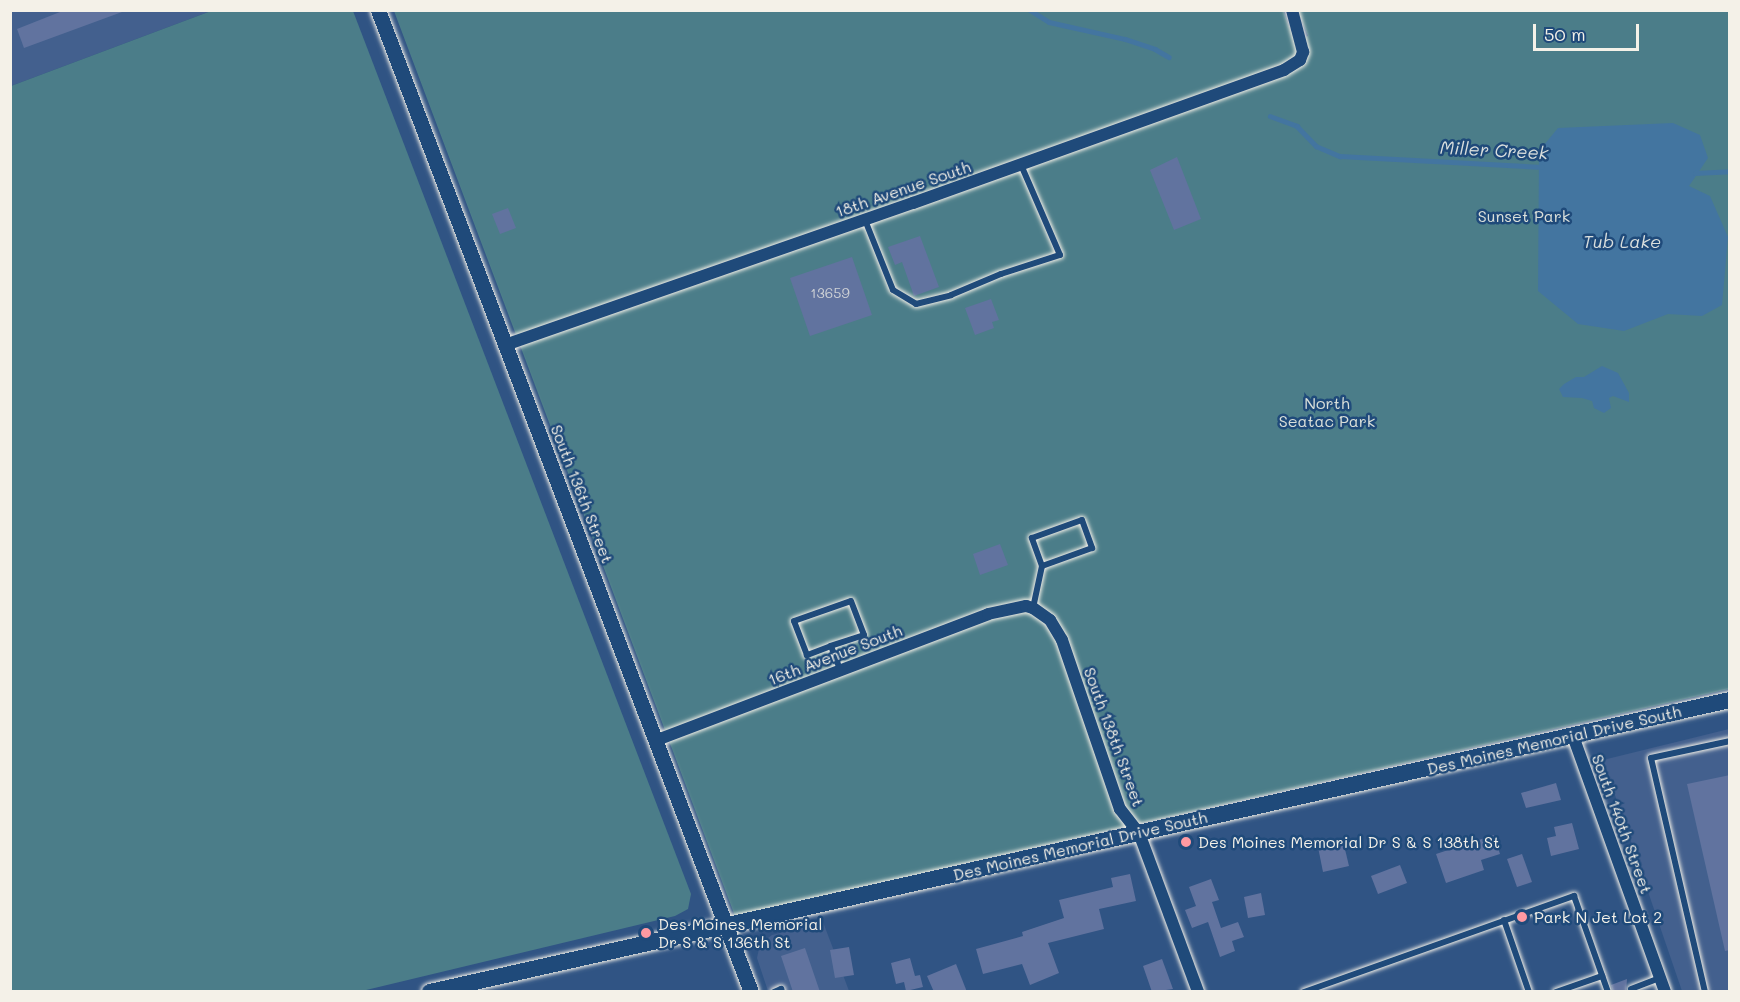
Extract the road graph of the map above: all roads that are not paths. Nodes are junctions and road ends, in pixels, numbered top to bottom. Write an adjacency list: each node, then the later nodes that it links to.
1 (378, 10): 5 (street, South 136th Street)
2 (1292, 10): 3 (street, 18th Avenue South)
3 (1021, 165): 4 (street, 18th Avenue South); 4 (lane)
4 (865, 220): 5 (street, 18th Avenue South)
5 (505, 345): 12 (street, South 136th Street)
6 (1042, 566): 6 (lane); 7 (lane)
7 (1029, 607): 9 (street, 16th Avenue South); 14 (street, South 138th Street)
8 (831, 646): 8 (lane); 9 (lane)
9 (840, 671): 12 (street, 16th Avenue South)
10 (1730, 700): 11 (main road, Des Moines Memorial Drive South)
11 (1573, 736): 14 (main road, Des Moines Memorial Drive South); 18 (street, South 140th Street)
12 (657, 740): 16 (street, South 136th Street)
13 (1730, 741): 30 (lane)
14 (1139, 833): 16 (main road, Des Moines Memorial Drive South); 24 (street, South 138th Street)
15 (1504, 920): 17 (lane); 25 (lane); 26 (lane)
16 (728, 925): 20 (main road, Des Moines Memorial Drive South); 21 (street, South 136th Street)
17 (1602, 976): 27 (lane); 28 (lane)
18 (1659, 978): 19 (lane); 29 (street, South 140th Street)
19 (1631, 989)
20 (430, 992)
21 (751, 992)
22 (774, 992): 23 (lane)
23 (782, 992)
24 (1198, 992)
25 (1304, 992)
26 (1529, 992)
27 (1556, 992)
28 (1608, 992)
29 (1665, 992)
30 (1705, 992)

